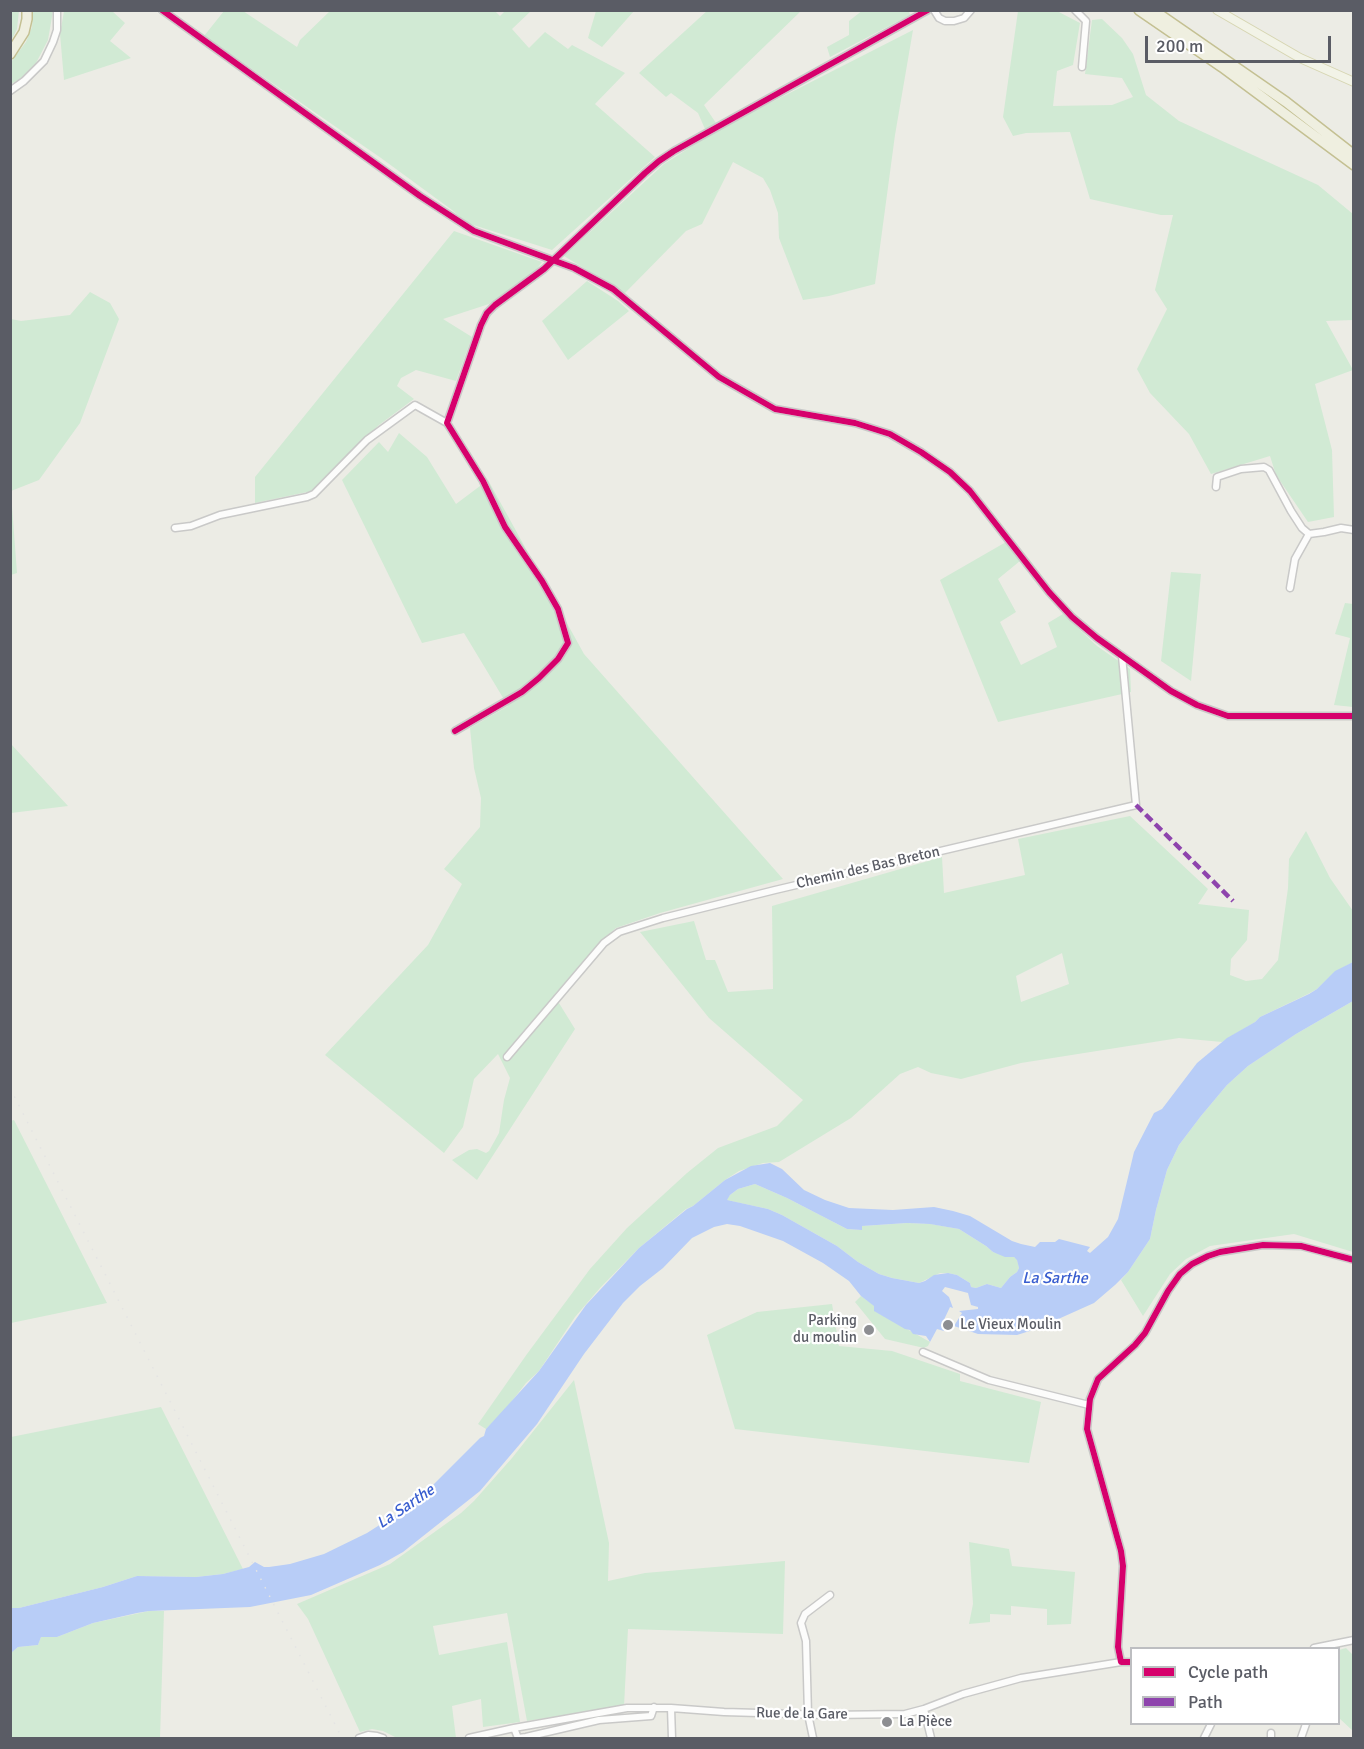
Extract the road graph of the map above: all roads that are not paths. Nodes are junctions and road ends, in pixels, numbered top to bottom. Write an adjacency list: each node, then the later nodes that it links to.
1 (27, 10): 11 (highway)
2 (57, 10): 14 (street)
3 (162, 10): 17 (street)
4 (928, 10): 17 (street)
5 (934, 10): 6 (street)
6 (971, 10)
7 (1075, 10): 12 (street)
8 (1139, 10): 16 (highway)
9 (1153, 10): 15 (highway)
10 (1216, 10): 13 (main road)
11 (10, 54)
12 (1082, 67)
13 (1353, 82)
14 (10, 91)
15 (1353, 155)
16 (1353, 165)
17 (553, 260): 18 (street); 24 (street)
18 (447, 423): 20 (street); 26 (street)
19 (1216, 487): 22 (street)
20 (175, 528)
21 (1353, 530): 22 (street)
22 (1309, 534): 23 (street)
23 (1290, 588)
24 (1122, 656): 25 (street); 27 (street, Chemin des Bas Breton)
25 (1353, 716)
26 (455, 731)
27 (507, 1057)
28 (1353, 1260): 30 (street)
29 (923, 1352): 30 (street)
30 (1089, 1405): 34 (street)
31 (830, 1595): 39 (street)
32 (1353, 1640): 33 (street)
33 (1319, 1647)
34 (1121, 1662): 35 (street, Rue de la Gare); 38 (street, Rue de la Gare)
35 (1130, 1662)
36 (654, 1707): 37 (street, Rue de la Gare); 40 (street, Rue de la Gare); 40 (street)
37 (671, 1708): 39 (street, Rue de la Gare); 44 (street)
38 (924, 1709): 39 (street, Rue de la Gare); 46 (street)
39 (808, 1714): 45 (street)
40 (514, 1728): 43 (street, Rue de la Gare)
41 (359, 1738): 42 (street)
42 (383, 1738)
43 (469, 1738)
44 (672, 1738)
45 (813, 1738)
46 (931, 1738)

